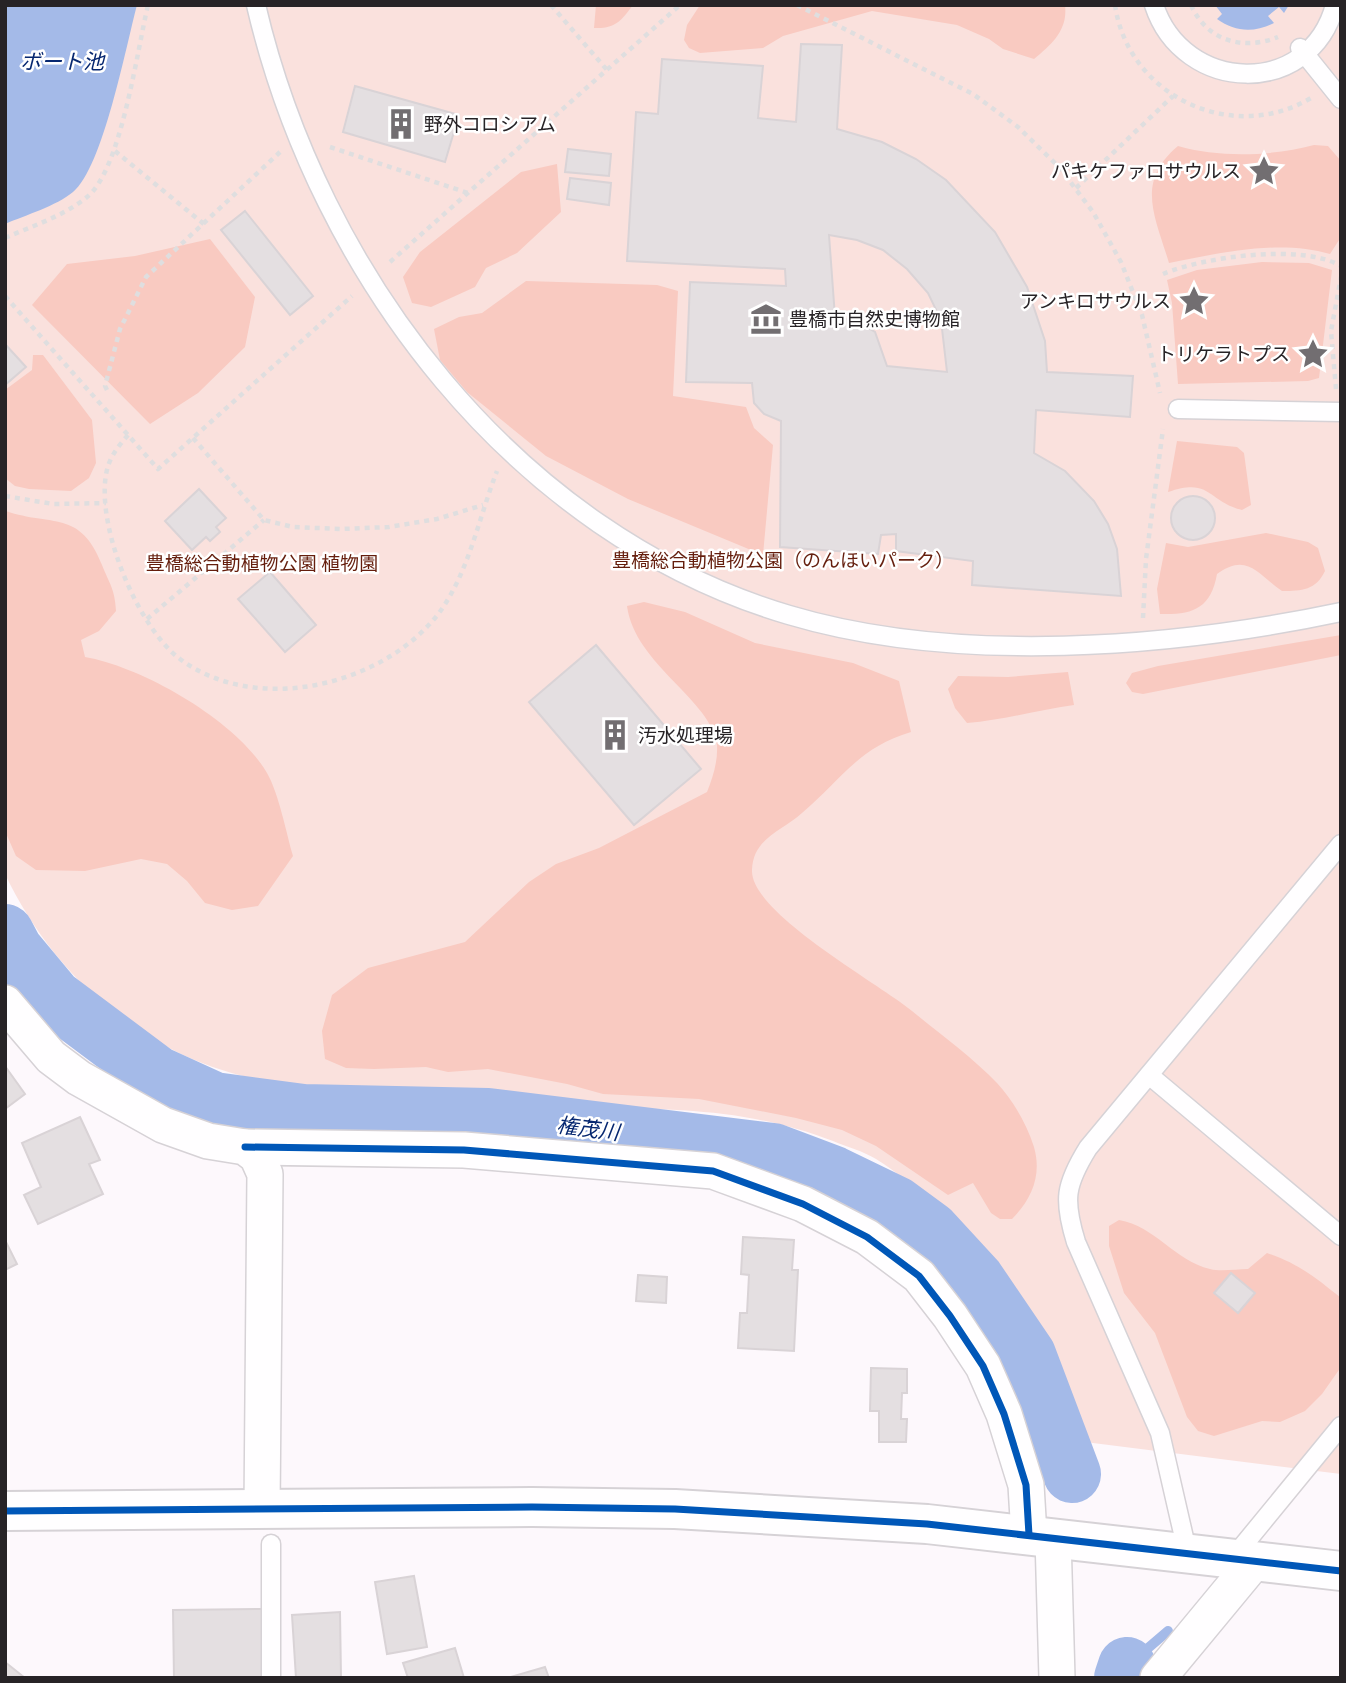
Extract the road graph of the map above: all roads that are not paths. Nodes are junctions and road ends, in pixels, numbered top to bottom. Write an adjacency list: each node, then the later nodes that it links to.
1 (256, 5): 8 (lane)
2 (1154, 5): 4 (lane)
3 (1335, 5): 4 (lane)
4 (1302, 51): 5 (lane)
5 (1341, 99)
6 (1339, 403): 7 (lane)
7 (1171, 414)
8 (1341, 612)
9 (1341, 844): 11 (lane)
10 (5, 1003): 12 (street)
11 (1149, 1075): 13 (lane); 18 (lane)
12 (246, 1147): 16 (street); 17 (street)
13 (1341, 1236)
14 (1341, 1426): 19 (lane)
15 (5, 1511): 16 (street)
16 (267, 1526): 17 (street); 21 (lane)
17 (1041, 1536): 18 (street); 22 (street)
18 (1188, 1555): 19 (street)
19 (1243, 1561): 20 (street); 23 (street)
20 (1341, 1571)
21 (271, 1678)
22 (1057, 1678)
23 (1158, 1678)

